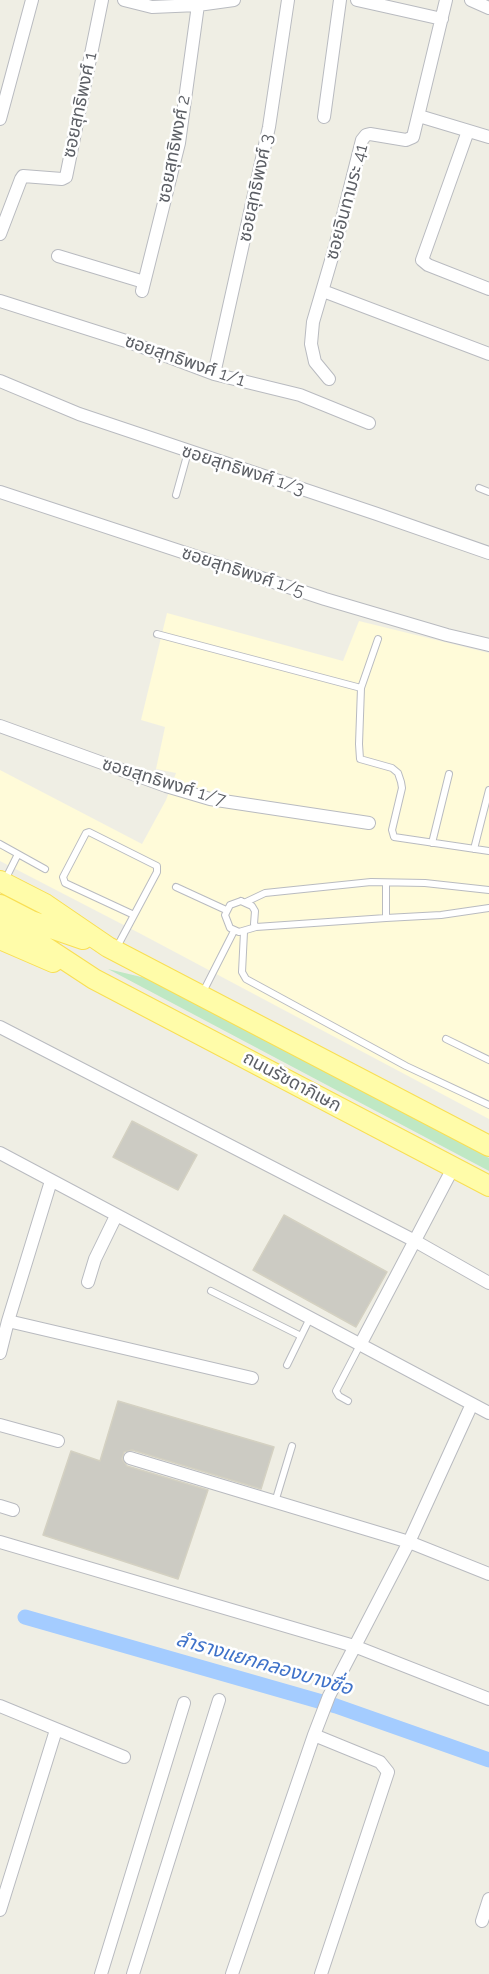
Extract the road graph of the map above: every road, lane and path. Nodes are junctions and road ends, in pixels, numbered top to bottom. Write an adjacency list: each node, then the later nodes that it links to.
1 (32, 0): 15 (street)
2 (102, 0): 18 (street, ซอยสุทธิพงศ์ 1)
3 (124, 0): 10 (street)
4 (234, 0): 10 (street)
5 (288, 0): 24 (street, ซอยสุทธิพงศ์ 3)
6 (340, 0): 14 (street)
7 (357, 0): 12 (street)
8 (446, 0): 12 (street, ซอยอินทามระ 41)
9 (471, 0): 11 (street)
10 (198, 5): 19 (street, ซอยสุทธิพงศ์ 2)
11 (489, 8)
12 (442, 19): 13 (street, ซอยอินทามระ 41)
13 (419, 116): 16 (street); 21 (street, ซอยอินทามระ 41)
14 (324, 117)
15 (0, 119)
16 (468, 131): 17 (street); 20 (street)
17 (489, 137)
18 (0, 234)
19 (58, 256)
20 (489, 289)
21 (323, 291): 23 (street); 25 (street, ซอยอินทามระ 41)
22 (0, 301): 24 (street, ซอยสุทธิพงศ์ 1/1)
23 (489, 354)
24 (214, 374): 27 (street, ซอยสุทธิพงศ์ 1/1)
25 (329, 379)
26 (0, 381): 28 (street, ซอยสุทธิพงศ์ 1/3)
27 (369, 423)
28 (188, 452): 32 (lane); 33 (street, ซอยสุทธิพงศ์ 1/3)
29 (479, 488): 31 (lane)
30 (0, 492): 36 (street, ซอยสุทธิพงศ์ 1/5)
31 (489, 492)
32 (176, 495)
33 (489, 553)
34 (157, 634): 37 (lane)
35 (378, 639): 37 (lane)
36 (489, 645)
37 (361, 688): 42 (lane)
38 (0, 726): 41 (street, ซอยสุทธิพงศ์ 1/7)
39 (449, 774): 42 (lane)
40 (489, 790): 44 (lane)
41 (369, 823)
42 (432, 843): 44 (lane)
43 (0, 844): 46 (lane)
44 (474, 849): 45 (lane)
45 (489, 851)
46 (18, 854): 47 (lane); 48 (lane)
47 (45, 869)
48 (2, 882): 63 (main road, ถนนรัชดาภิเษก)
49 (386, 883): 51 (lane); 52 (lane); 57 (lane)
50 (176, 886): 55 (lane)
51 (489, 890)
52 (246, 902): 55 (lane); 59 (lane)
53 (0, 905): 63 (main road, ถนนรัชดาภิเษก)
54 (489, 908): 57 (lane)
55 (226, 910): 60 (lane)
56 (134, 915): 56 (lane); 63 (lane)
57 (386, 918): 59 (lane)
58 (0, 920): 64 (main road, ถนนรัชดาภิเษก)
59 (256, 927): 61 (lane)
60 (234, 931): 61 (lane); 65 (lane)
61 (244, 932): 69 (lane)
62 (0, 939): 64 (main road, ถนนรัชดาภิเษก)
63 (112, 949): 65 (main road, ถนนรัชดาภิเษก)
64 (94, 979): 72 (main road, ถนนรัชดาภิเษก)
65 (201, 996): 70 (main road, ถนนรัชดาภิเษก)
66 (0, 1027): 76 (street)
67 (446, 1039): 68 (lane)
68 (489, 1060)
69 (489, 1105)
70 (489, 1146)
71 (0, 1153): 73 (street)
72 (453, 1168): 74 (main road, ถนนรัชดาภิเษก); 76 (street)
73 (51, 1181): 75 (street); 81 (street)
74 (489, 1186)
75 (116, 1216): 77 (street); 80 (street)
76 (415, 1241): 78 (street); 83 (street)
77 (88, 1282)
78 (489, 1283)
79 (211, 1292): 82 (lane)
80 (310, 1318): 82 (lane); 83 (street)
81 (8, 1321): 84 (street); 86 (street)
82 (301, 1336): 85 (lane)
83 (360, 1345): 87 (lane); 88 (street)
84 (0, 1353)
85 (287, 1365)
86 (252, 1378)
87 (348, 1401)
88 (472, 1404): 89 (street); 98 (street)
89 (489, 1413)
90 (0, 1425): 91 (street)
91 (58, 1441)
92 (292, 1446): 94 (lane)
93 (130, 1458): 94 (street)
94 (275, 1502): 98 (street)
95 (0, 1506): 96 (street)
96 (13, 1510)
97 (0, 1542): 100 (street)
98 (409, 1542): 99 (street); 100 (street)
99 (489, 1575)
100 (354, 1646): 101 (street); 106 (street)
101 (489, 1699)
102 (219, 1700): 112 (street)
103 (184, 1703): 111 (street)
104 (0, 1706): 105 (street)
105 (56, 1730): 107 (street); 109 (street)
106 (314, 1735): 113 (street); 114 (street)
107 (123, 1757)
108 (489, 1899): 110 (street)
109 (0, 1910)
110 (482, 1921)
111 (100, 1974)
112 (133, 1974)
113 (232, 1974)
114 (321, 1974)

